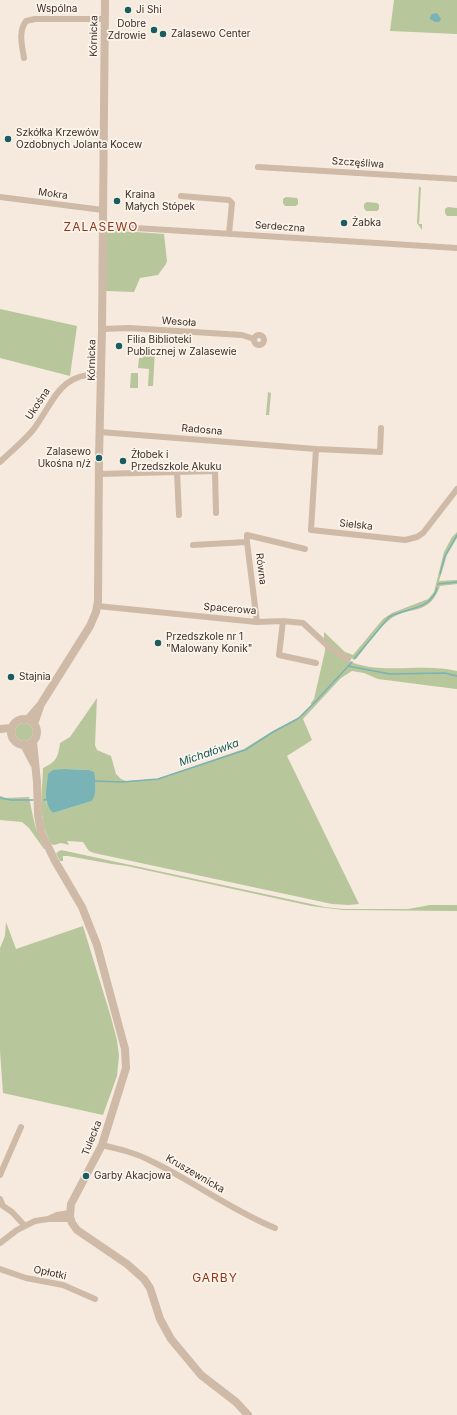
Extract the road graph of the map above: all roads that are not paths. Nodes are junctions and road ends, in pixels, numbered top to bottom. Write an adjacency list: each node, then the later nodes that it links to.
1 (105, 0): 2 (street, Kórnicka)
2 (104, 19): 3 (street, Wspólna); 8 (street, Kórnicka)
3 (24, 58)
4 (258, 167): 5 (street, Szczęśliwa)
5 (457, 179)
6 (182, 196): 10 (street)
7 (0, 197): 8 (street, Mokra)
8 (103, 210): 9 (street, Kórnicka)
9 (103, 226): 10 (street, Serdeczna); 12 (street, Kórnicka)
10 (229, 234): 11 (street, Serdeczna)
11 (457, 248)
12 (102, 329): 13 (street, Wesoła); 14 (street, Kórnicka)
13 (254, 339)
14 (101, 374): 16 (street, Kórnicka); 18 (street, Ukośna)
15 (381, 428): 17 (street, Radosna)
16 (100, 432): 17 (street, Radosna); 20 (street, Kórnicka)
17 (316, 449): 21 (street, Sielska)
18 (0, 462)
19 (177, 472): 20 (street); 22 (street); 23 (street)
20 (99, 474): 27 (street, Kórnicka)
21 (457, 489)
22 (216, 513)
23 (179, 515)
24 (247, 542): 25 (street, Równa); 26 (street, Równa); 29 (street, Równa)
25 (192, 545)
26 (305, 548)
27 (97, 606): 29 (street, Spacerowa); 32 (street, Kórnicka)
28 (282, 621): 29 (street, Spacerowa); 30 (street, Spacerowa); 31 (street)
29 (257, 622)
30 (348, 659)
31 (316, 663)
32 (31, 722): 34 (street); 36 (street)
33 (0, 729): 34 (street)
34 (11, 732): 35 (street); 37 (street)
35 (0, 734)
36 (33, 742): 37 (street); 38 (street)
37 (24, 745): 38 (street)
38 (36, 767): 40 (street, Tulecka)
39 (21, 1127): 41 (street)
40 (102, 1145): 43 (street, Tulecka); 45 (street, Kruszewnicka)
41 (0, 1175)
42 (0, 1199): 44 (street)
43 (70, 1216): 44 (street); 49 (street)
44 (25, 1226): 46 (street)
45 (275, 1228)
46 (0, 1244)
47 (0, 1269): 48 (street, Opłotki)
48 (95, 1299)
49 (248, 1415)

